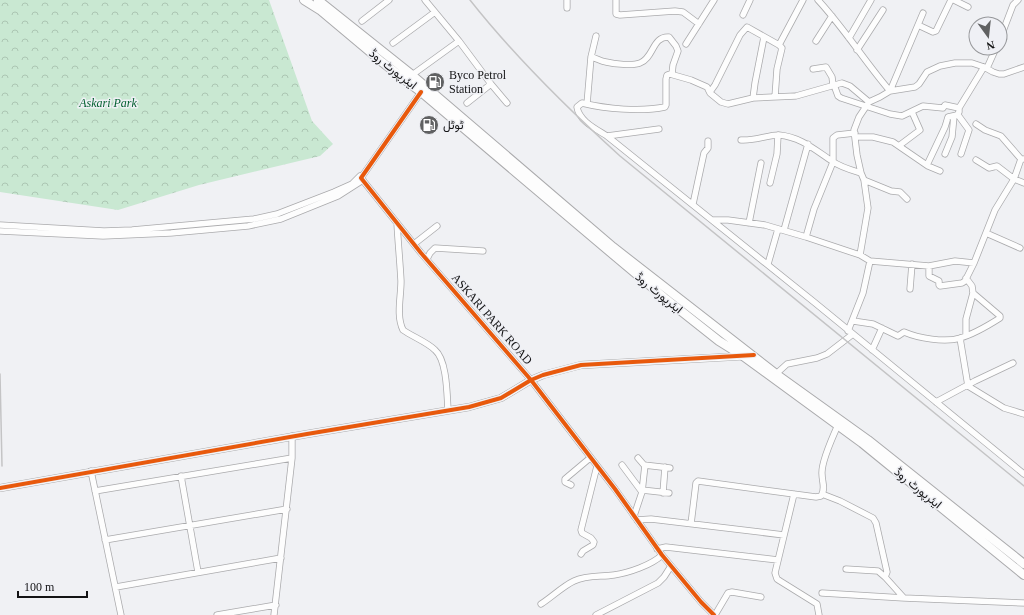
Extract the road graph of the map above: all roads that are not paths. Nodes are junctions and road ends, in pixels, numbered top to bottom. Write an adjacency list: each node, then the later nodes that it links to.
1 (304, 0): 45 (main road, ایئرپورٹ روڈ)
2 (318, 0): 41 (main road, ایئرپورٹ روڈ)
3 (389, 0): 23 (street)
4 (425, 0): 18 (street)
5 (567, 0): 16 (street)
6 (616, 0): 24 (street)
7 (714, 0): 24 (street)
8 (750, 0): 20 (street)
9 (803, 0): 33 (street)
10 (818, 0): 21 (street)
11 (871, 0): 28 (street)
12 (951, 0): 25 (street)
13 (954, 0): 15 (street)
14 (1016, 1): 22 (street)
15 (968, 7)
16 (567, 8)
17 (884, 10): 34 (street)
18 (435, 12): 29 (street); 31 (street)
19 (923, 13): 25 (street)
20 (743, 15)
21 (832, 16): 28 (street); 30 (street)
22 (1008, 18)
23 (362, 20)
24 (699, 24): 32 (street)
25 (918, 25): 44 (street)
26 (596, 36): 36 (street)
27 (764, 37): 33 (street); 46 (street); 48 (street)
28 (849, 38): 34 (street)
29 (459, 41): 41 (street); 42 (street)
30 (816, 41)
31 (393, 43)
32 (686, 44)
33 (779, 45): 47 (street)
34 (857, 50): 44 (street)
35 (992, 56): 37 (street)
36 (591, 57): 40 (street); 51 (street)
37 (986, 67): 38 (street); 44 (street); 53 (street)
38 (1024, 68)
39 (813, 69): 43 (street)
40 (672, 74): 46 (street); 51 (street)
41 (412, 75): 109 (main road, ایئرپورٹ روڈ)
42 (491, 84): 49 (street); 50 (street)
43 (834, 85): 47 (street); 52 (street); 52 (street)
44 (890, 91): 52 (street)
45 (422, 92): 74 (street); 110 (main road, ایئرپورٹ روڈ)
46 (710, 92): 48 (street)
47 (775, 97): 48 (street)
48 (753, 98)
49 (507, 102)
50 (466, 103)
51 (587, 104): 60 (street)
52 (868, 104): 54 (street); 59 (street)
53 (959, 108): 54 (street); 55 (street)
54 (912, 112): 64 (street)
55 (956, 116): 65 (street); 66 (street); 71 (street)
56 (976, 124): 67 (street)
57 (659, 129): 60 (street)
58 (778, 135): 61 (street); 63 (street); 77 (street)
59 (855, 135): 64 (street); 69 (street); 73 (street)
60 (607, 136): 80 (street)
61 (741, 140)
62 (708, 141): 80 (street)
63 (808, 144): 69 (street); 86 (street)
64 (900, 145): 71 (street)
65 (945, 154)
66 (961, 154)
67 (1023, 159): 75 (street)
68 (976, 160): 75 (street)
69 (833, 162): 73 (street); 89 (street)
70 (761, 163): 83 (street)
71 (927, 165): 72 (street)
72 (940, 171)
73 (861, 173): 76 (street)
74 (361, 178): 82 (street, ASKARI PARK ROAD); 84 (street); 87 (street)
75 (1014, 179): 78 (street); 88 (street)
76 (864, 180): 79 (street); 93 (street)
77 (770, 183)
78 (1024, 183)
79 (907, 199)
80 (693, 204): 81 (street)
81 (712, 220): 83 (street); 96 (street)
82 (397, 223): 90 (street, ASKARI PARK ROAD); 116 (street)
83 (749, 223): 86 (street)
84 (0, 225)
85 (436, 226): 90 (street)
86 (781, 230): 89 (street); 96 (street)
87 (0, 231)
88 (986, 234): 91 (street); 98 (street)
89 (806, 237): 93 (street)
90 (414, 244): 94 (street, ASKARI PARK ROAD)
91 (1020, 248)
92 (483, 251): 94 (street)
93 (860, 255): 95 (street)
94 (427, 259): 113 (street, ASKARI PARK ROAD)
95 (870, 260): 97 (street); 103 (street)
96 (768, 264): 105 (street)
97 (912, 264): 99 (street); 101 (street)
98 (974, 264): 99 (street); 100 (street)
99 (929, 266): 100 (street)
100 (966, 278): 102 (street)
101 (910, 289)
102 (973, 293): 106 (street); 106 (street)
103 (853, 321): 104 (street); 105 (street)
104 (882, 328): 107 (street); 108 (street)
105 (851, 333): 108 (street); 112 (street)
106 (966, 335): 107 (street)
107 (960, 338): 114 (street)
108 (872, 350): 115 (street)
109 (754, 355): 110 (street); 112 (main road, ایئرپورٹ روڈ)
110 (743, 356): 113 (street); 118 (main road, ایئرپورٹ روڈ)
111 (1013, 363): 114 (street)
112 (776, 374): 146 (main road, ایئرپورٹ روڈ)
113 (531, 380): 116 (street); 121 (street, ASKARI PARK ROAD)
114 (968, 386): 115 (street); 117 (street)
115 (936, 402): 127 (street)
116 (448, 410): 119 (street)
117 (1024, 414)
118 (838, 426): 134 (street); 150 (main road, ایئرپورٹ روڈ)
119 (292, 436): 120 (street); 126 (street)
120 (292, 458): 128 (street); 135 (street)
121 (590, 458): 125 (street, ASKARI PARK ROAD); 129 (street)
122 (638, 458): 124 (street)
123 (622, 464): 132 (street)
124 (645, 465): 132 (street); 132 (street)
125 (597, 466): 136 (street, ASKARI PARK ROAD); 142 (street)
126 (91, 471): 130 (street); 131 (street)
127 (1024, 474)
128 (181, 476): 131 (street); 138 (street)
129 (571, 485)
130 (0, 488)
131 (95, 491): 140 (street)
132 (642, 491): 136 (street)
133 (794, 494): 134 (street); 137 (street); 139 (street)
134 (822, 494): 151 (street)
135 (287, 509): 138 (street); 144 (street)
136 (636, 518): 137 (street); 141 (street, ASKARI PARK ROAD)
137 (691, 524): 139 (street)
138 (190, 525): 140 (street); 149 (street)
139 (784, 535): 145 (street)
140 (105, 540): 152 (street)
141 (657, 549): 143 (street, ASKARI PARK ROAD); 145 (street)
142 (581, 554)
143 (662, 555): 147 (street, ASKARI PARK ROAD); 157 (street)
144 (281, 558): 149 (street); 158 (street)
145 (778, 560): 164 (street)
146 (1024, 564)
147 (671, 566): 162 (street); 163 (street, ASKARI PARK ROAD)
148 (846, 569): 151 (street)
149 (198, 572): 152 (street)
150 (1024, 574)
151 (885, 576): 155 (street)
152 (116, 587): 159 (street)
153 (822, 592): 155 (street)
154 (761, 597): 163 (street)
155 (904, 598): 156 (street)
156 (1024, 603)
157 (541, 604)
158 (276, 605): 160 (street); 161 (street)
159 (120, 615)
160 (217, 615)
161 (274, 615)
162 (596, 615)
163 (715, 615)
164 (819, 615)

